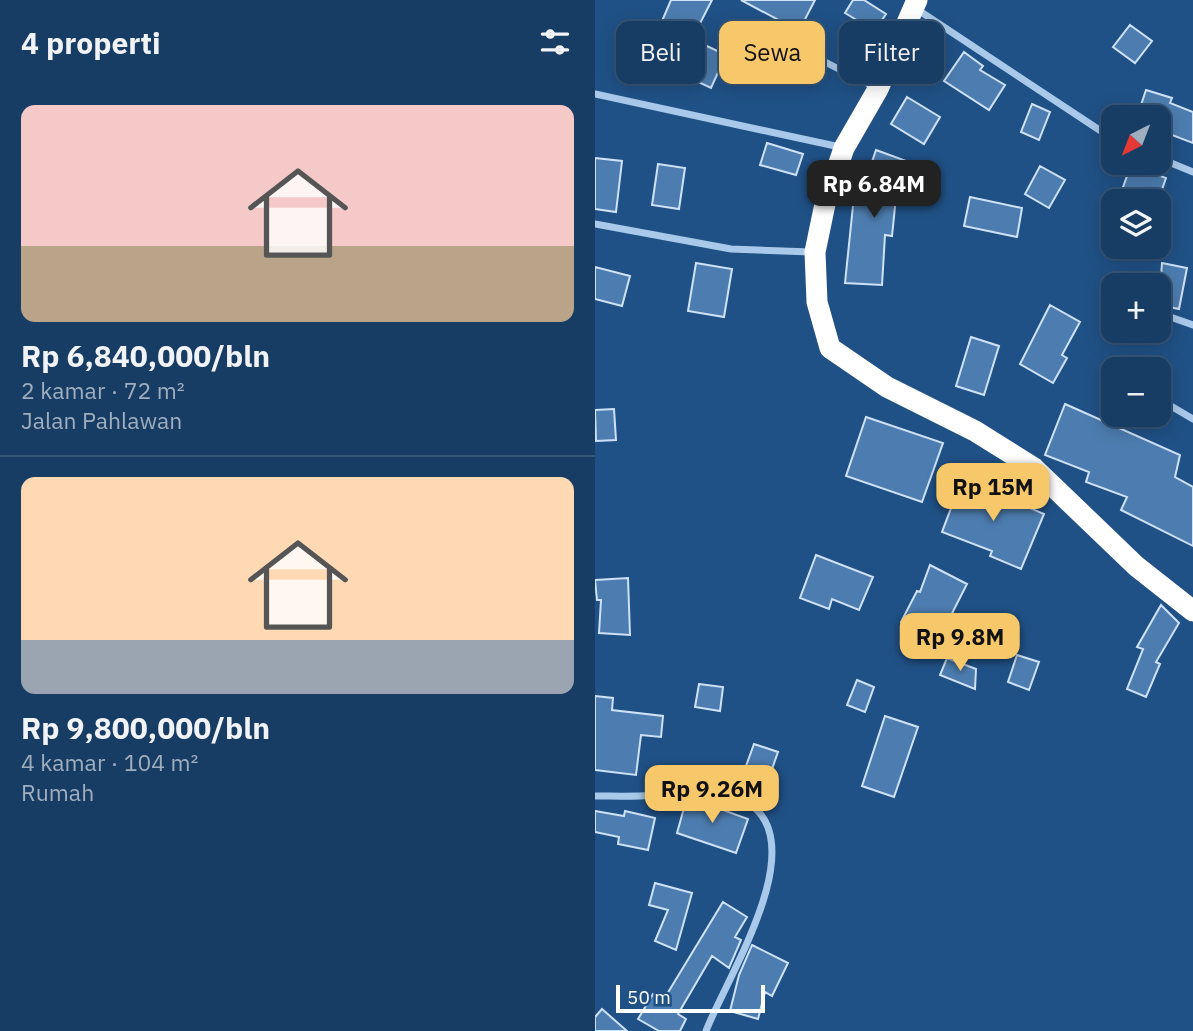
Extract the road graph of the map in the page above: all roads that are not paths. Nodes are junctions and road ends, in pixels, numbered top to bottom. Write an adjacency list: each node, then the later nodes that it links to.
1 (916, 4): 3 (highway); 5 (street)
2 (825, 62): 3 (street)
3 (879, 89): 6 (highway)
4 (595, 94): 6 (street)
5 (1101, 131)
6 (844, 148): 10 (highway)
7 (1171, 163): 8 (street)
8 (1193, 172)
9 (595, 224): 10 (street)
10 (815, 252): 15 (highway)
11 (1171, 317): 12 (street)
12 (1193, 325)
13 (1171, 406): 14 (street)
14 (1193, 419)
15 (1193, 611)
16 (595, 796): 17 (street)
17 (706, 1031)

